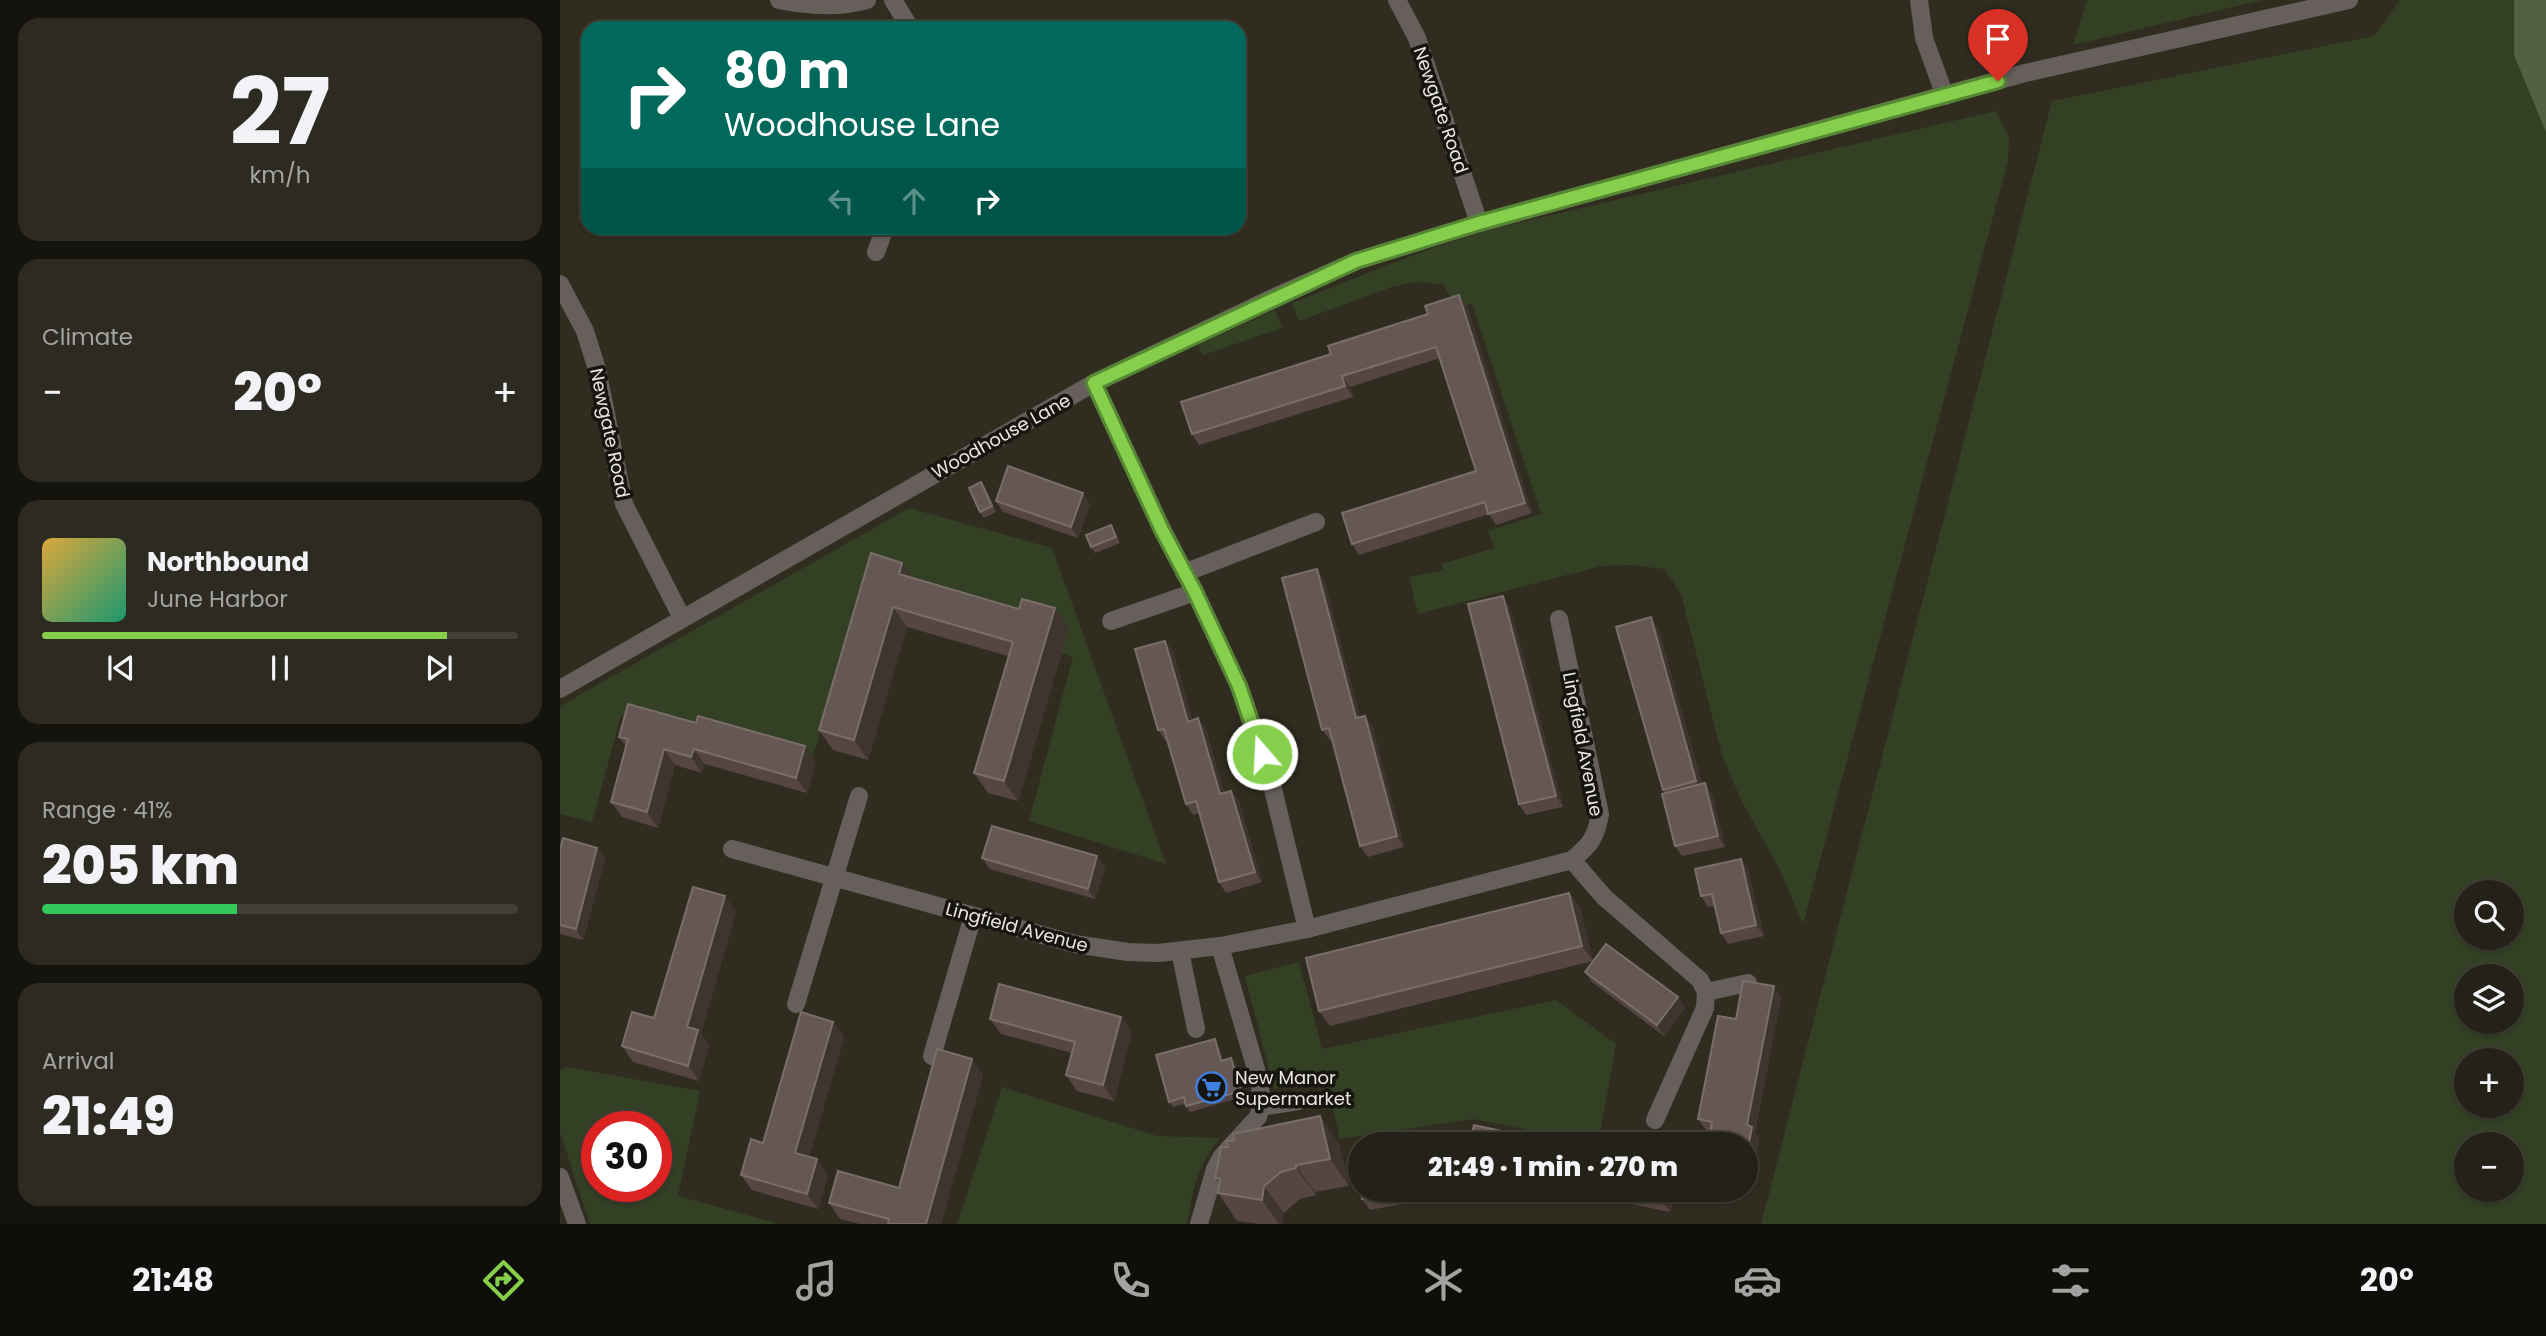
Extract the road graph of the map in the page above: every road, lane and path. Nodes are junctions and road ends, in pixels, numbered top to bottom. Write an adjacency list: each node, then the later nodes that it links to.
1 (779, 0): 2 (street)
2 (867, 0)
3 (893, 0): 7 (street)
4 (1397, 0): 9 (street, Newgate Road)
5 (1919, 0): 8 (street)
6 (2349, 0): 8 (street, Woodhouse Lane)
7 (906, 21)
8 (1945, 96): 9 (street, Woodhouse Lane)
9 (1479, 223): 13 (street, Woodhouse Lane)
10 (882, 235): 11 (street)
11 (876, 252)
12 (560, 284): 17 (street, Newgate Road)
13 (1094, 383): 15 (street); 17 (street, Woodhouse Lane)
14 (1316, 522): 15 (street)
15 (1184, 573): 16 (street)
16 (1195, 592): 19 (street); 26 (street)
17 (682, 618): 20 (street, Woodhouse Lane)
18 (1559, 619): 23 (street, Lingfield Avenue)
19 (1111, 621)
20 (560, 689)
21 (859, 796): 24 (street)
22 (732, 849): 24 (street, Lingfield Avenue)
23 (1573, 860): 26 (street, Lingfield Avenue); 30 (street)
24 (834, 878): 25 (street, Lingfield Avenue); 31 (street)
25 (973, 916): 28 (street, Lingfield Avenue); 33 (street)
26 (1307, 929): 27 (street, Lingfield Avenue)
27 (1220, 946): 28 (street, Lingfield Avenue); 35 (street)
28 (1180, 951): 32 (street)
29 (1748, 983): 30 (street)
30 (1706, 992): 36 (street)
31 (796, 1004)
32 (1196, 1029)
33 (932, 1056)
34 (1298, 1101): 35 (street)
35 (1261, 1107): 39 (street)
36 (1655, 1120)
37 (560, 1177): 38 (street)
38 (577, 1224)
39 (1199, 1224)

